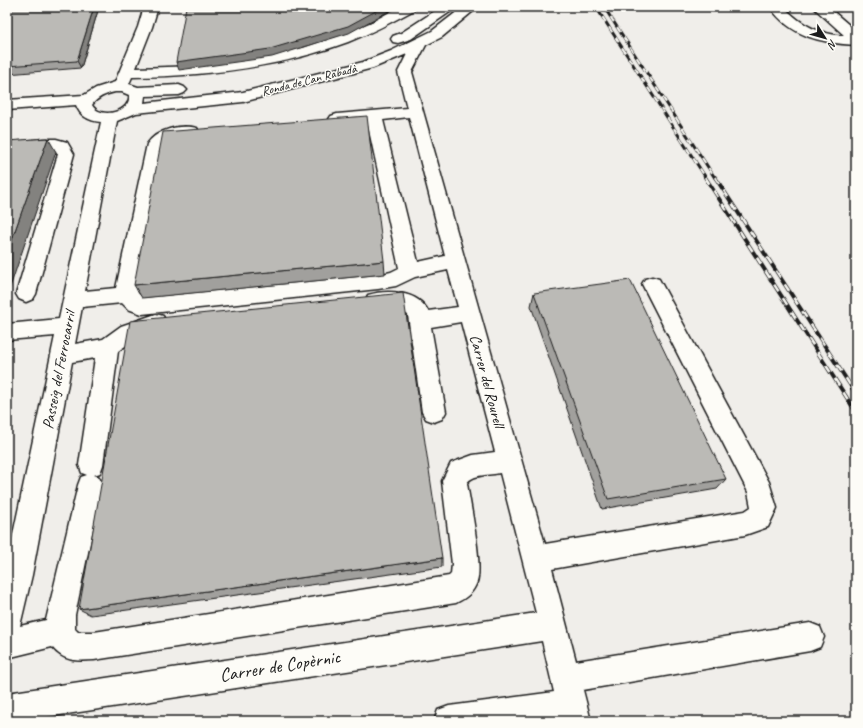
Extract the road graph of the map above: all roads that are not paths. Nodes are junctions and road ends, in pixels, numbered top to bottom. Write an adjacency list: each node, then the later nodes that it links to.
1 (151, 7): 11 (street)
2 (409, 7): 11 (street)
3 (450, 7): 12 (street, Ronda de Can Rabadà)
4 (471, 7): 10 (street, Ronda de Can Rabadà)
5 (777, 7): 8 (street)
6 (792, 7): 8 (street)
7 (820, 7): 9 (street)
8 (808, 31): 9 (street)
9 (855, 36)
10 (420, 44): 15 (street, Ronda de Can Rabadà); 16 (street, Carrer del Rourell)
11 (123, 80): 12 (street, Ronda de Can Rabadà); 14 (street, Ronda de Can Rabadà)
12 (136, 92): 15 (street)
13 (7, 105): 14 (street, Ronda de Can Rabadà)
14 (88, 105): 18 (street, Ronda de Can Rabadà); 19 (street, Ronda de Can Rabadà)
15 (132, 109): 19 (street, Ronda de Can Rabadà)
16 (415, 112): 17 (street); 23 (street, Carrer del Rourell)
17 (374, 116): 20 (street); 24 (street)
18 (7, 117)
19 (110, 117): 28 (street, Passeig del Ferrocarril)
20 (318, 121)
21 (208, 130): 27 (street)
22 (7, 148): 26 (street)
23 (455, 260): 24 (street); 29 (street, Carrer del Rourell)
24 (410, 271): 27 (street)
25 (652, 284): 37 (street)
26 (26, 294)
27 (127, 295): 28 (street)
28 (74, 300): 31 (street, Passeig del Ferrocarril)
29 (469, 313): 30 (street); 36 (street, Carrer del Rourell)
30 (419, 321): 33 (street); 35 (street)
31 (68, 327): 32 (street); 34 (street, Passeig del Ferrocarril)
32 (7, 332)
33 (108, 347): 34 (street); 41 (street)
34 (62, 355): 38 (street, Passeig del Ferrocarril)
35 (434, 412)
36 (509, 461): 37 (street, Carrer del Rourell); 41 (street)
37 (535, 559): 40 (street, Carrer del Rourell)
38 (12, 576): 39 (street, Passeig del Ferrocarril)
39 (7, 623)
40 (553, 625): 44 (street, Carrer del Rourell); 45 (street, Carrer de Copèrnic)
41 (59, 632): 43 (street)
42 (810, 637): 44 (street)
43 (7, 644)
44 (571, 701): 46 (street)
45 (7, 708)
46 (449, 721)

